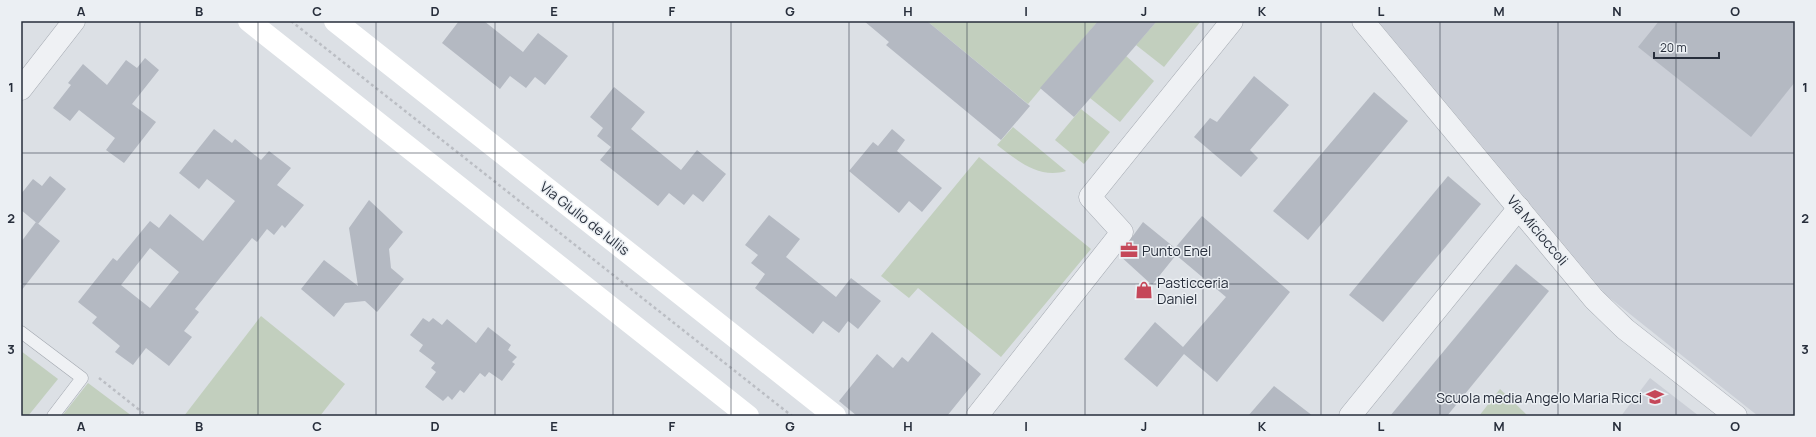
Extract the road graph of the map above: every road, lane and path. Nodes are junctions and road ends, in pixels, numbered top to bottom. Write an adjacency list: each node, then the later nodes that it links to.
1 (74, 21): 7 (street)
2 (249, 21): 13 (main road)
3 (291, 21): 14 (path)
4 (335, 21): 15 (main road, Via Giulio de Iuliis)
5 (1363, 21): 8 (street, Via Micioccoli)
6 (1224, 24): 16 (street)
7 (21, 89)
8 (1519, 208): 17 (street); 18 (street, Via Micioccoli)
9 (21, 332): 10 (lane)
10 (82, 378): 11 (lane); 12 (path)
11 (52, 416)
12 (147, 416)
13 (748, 416)
14 (792, 416)
15 (835, 416)
16 (977, 416)
17 (1350, 416)
18 (1736, 416)

